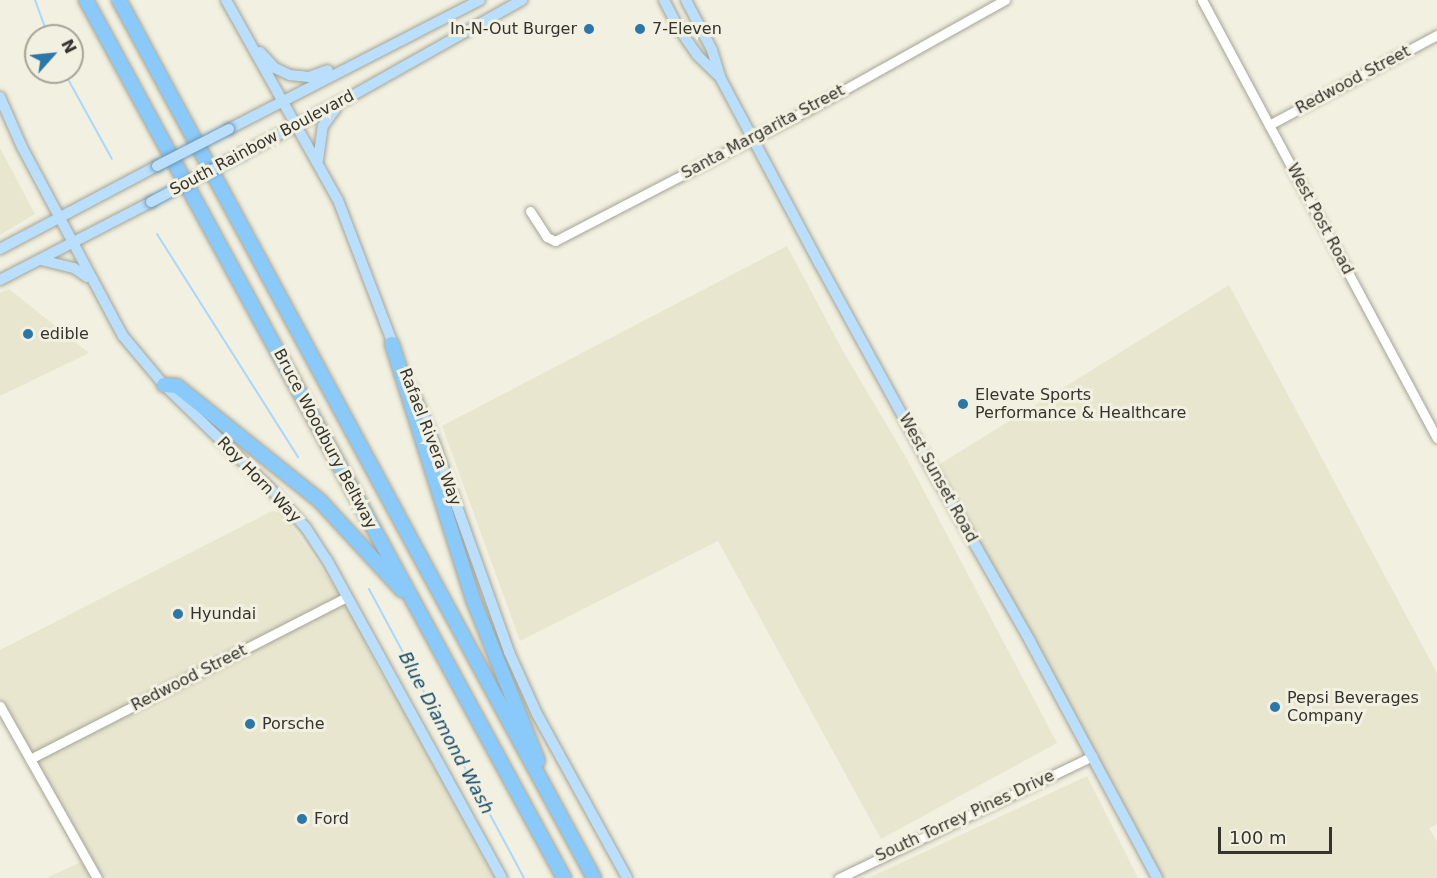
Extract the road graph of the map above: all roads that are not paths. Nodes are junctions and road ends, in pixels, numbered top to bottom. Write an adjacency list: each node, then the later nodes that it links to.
1 (86, 0): 32 (highway, Bruce Woodbury Beltway)
2 (120, 0): 36 (highway, Bruce Woodbury Beltway)
3 (226, 0): 11 (main road, Rafael Rivera Way)
4 (480, 0): 12 (main road, South Rainbow Boulevard)
5 (522, 0): 15 (main road, South Rainbow Boulevard)
6 (664, 0): 13 (main road, West Sunset Road)
7 (686, 0): 13 (main road, West Sunset Road)
8 (1005, 0): 19 (street, Santa Margarita Street)
9 (1202, 0): 17 (street, West Post Road)
10 (1437, 35): 17 (street, Redwood Street)
11 (248, 38): 12 (main road); 16 (main road, Rafael Rivera Way)
12 (406, 38): 16 (main road, South Rainbow Boulevard)
13 (720, 77): 19 (main road, West Sunset Road)
14 (0, 97): 22 (main road, Roy Horn Way)
15 (348, 98): 18 (main road, South Rainbow Boulevard); 20 (main road)
16 (282, 101): 18 (main road, Rafael Rivera Way); 22 (main road, South Rainbow Boulevard, bridge)
17 (1269, 125): 30 (street, West Post Road)
18 (295, 126): 20 (main road, Rafael Rivera Way); 23 (main road, South Rainbow Boulevard, bridge)
19 (754, 139): 21 (street, Santa Margarita Street); 34 (main road, West Sunset Road)
20 (318, 160): 28 (main road, Rafael Rivera Way)
21 (530, 211)
22 (59, 218): 23 (main road, Roy Horn Way); 24 (main road, South Rainbow Boulevard)
23 (72, 243): 25 (main road, South Rainbow Boulevard); 26 (main road, Roy Horn Way)
24 (0, 249)
25 (41, 260): 26 (main road); 27 (main road, South Rainbow Boulevard)
26 (90, 279): 29 (main road, Roy Horn Way)
27 (0, 280)
28 (392, 344): 36 (highway); 41 (main road, Rafael Rivera Way)
29 (164, 385): 31 (main road, Roy Horn Way); 32 (highway)
30 (1437, 438)
31 (347, 597): 35 (street, Redwood Street); 38 (main road, Roy Horn Way)
32 (412, 600): 39 (highway, Bruce Woodbury Beltway)
33 (0, 706): 35 (street)
34 (1092, 756): 42 (street, South Torrey Pines Drive); 43 (main road, West Sunset Road)
35 (30, 759): 37 (street)
36 (541, 781): 40 (highway, Bruce Woodbury Beltway)
37 (97, 878)
38 (502, 878)
39 (564, 878)
40 (594, 878)
41 (627, 878)
42 (839, 878)
43 (1157, 878)

